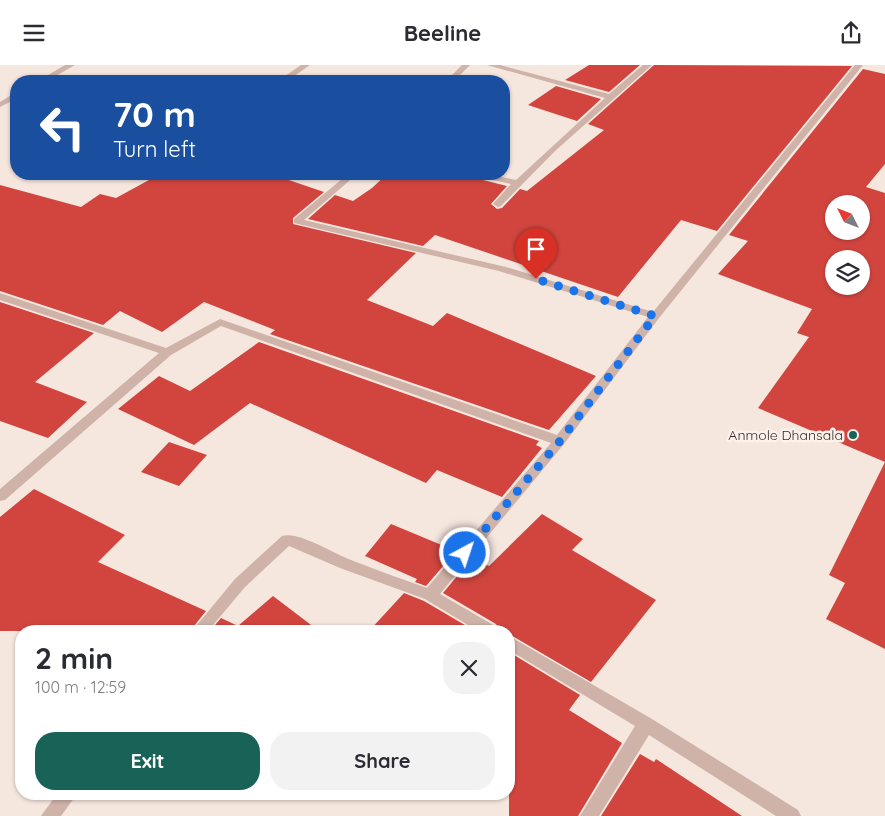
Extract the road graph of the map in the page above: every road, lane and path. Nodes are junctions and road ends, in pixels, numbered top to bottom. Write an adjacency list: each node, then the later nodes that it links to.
1 (70, 65): 7 (street)
2 (306, 65): 8 (street)
3 (466, 65): 9 (street)
4 (491, 65): 10 (street)
5 (648, 65): 10 (street)
6 (859, 65): 16 (street)
7 (52, 75)
8 (291, 75)
9 (456, 75)
10 (610, 97): 13 (street)
11 (346, 180): 16 (street)
12 (504, 180): 13 (street)
13 (517, 183): 14 (street)
14 (498, 204)
15 (0, 296): 17 (street)
16 (655, 316): 18 (street)
17 (167, 352): 18 (street); 19 (street)
18 (560, 441): 20 (street)
19 (0, 496)
20 (430, 595): 21 (street); 22 (street)
21 (204, 625)
22 (480, 625)
23 (515, 646): 24 (street)
24 (646, 724): 27 (street); 28 (street)
25 (63, 800): 26 (street)
26 (50, 816)
27 (589, 816)
28 (792, 816)

